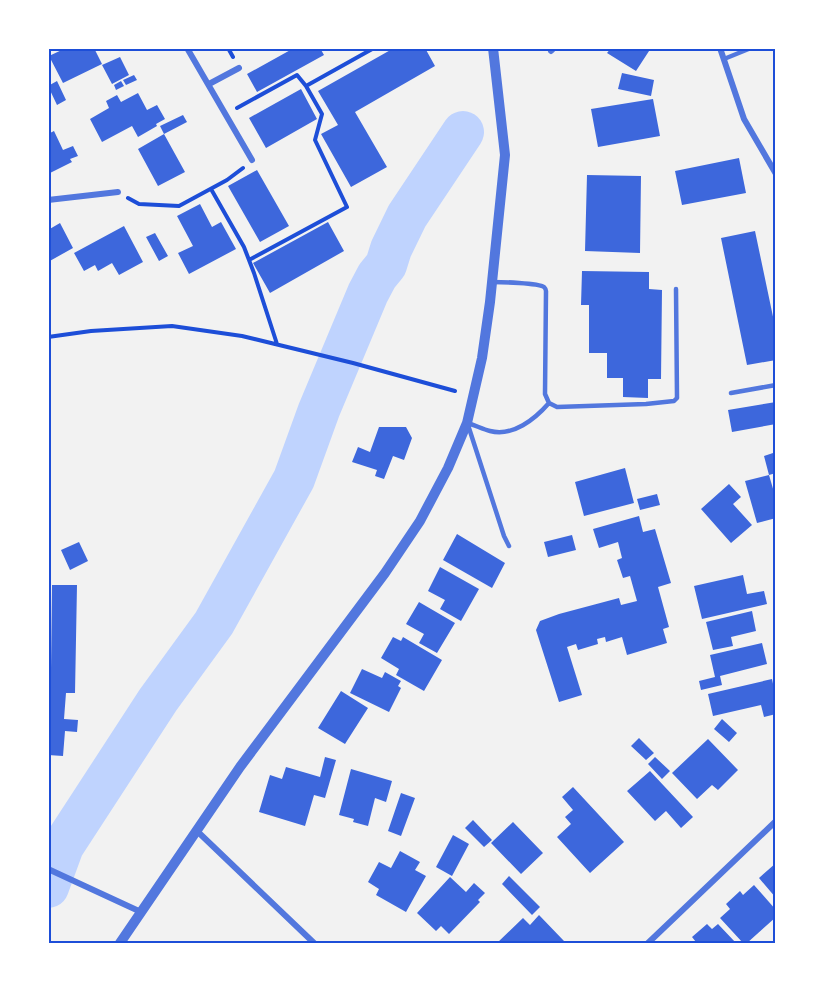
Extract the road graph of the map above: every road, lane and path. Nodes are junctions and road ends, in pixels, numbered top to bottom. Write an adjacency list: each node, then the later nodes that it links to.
1 (187, 48): 8 (street)
2 (374, 48): 9 (path)
3 (493, 48): 17 (street)
4 (720, 48): 6 (street)
5 (751, 48): 6 (lane)
6 (724, 59): 12 (street)
7 (239, 68): 8 (street)
8 (209, 84): 10 (street)
9 (306, 86): 10 (path); 16 (path)
10 (226, 115): 11 (street)
11 (252, 160): 13 (path)
12 (776, 174)
13 (211, 189): 14 (path); 16 (path)
14 (118, 192): 15 (street)
15 (48, 200)
16 (249, 260): 20 (path)
17 (492, 282): 24 (lane); 25 (street)
18 (676, 289): 24 (lane)
19 (48, 337): 20 (path)
20 (277, 344): 22 (path)
21 (776, 385): 23 (lane)
22 (455, 391)
23 (731, 393)
24 (549, 403): 25 (lane)
25 (467, 423): 26 (lane); 28 (street)
26 (509, 546)
27 (776, 820): 33 (street)
28 (198, 831): 30 (street); 32 (street)
29 (48, 869): 30 (street)
30 (141, 912): 31 (street)
31 (120, 943)
32 (314, 943)
33 (648, 943)

